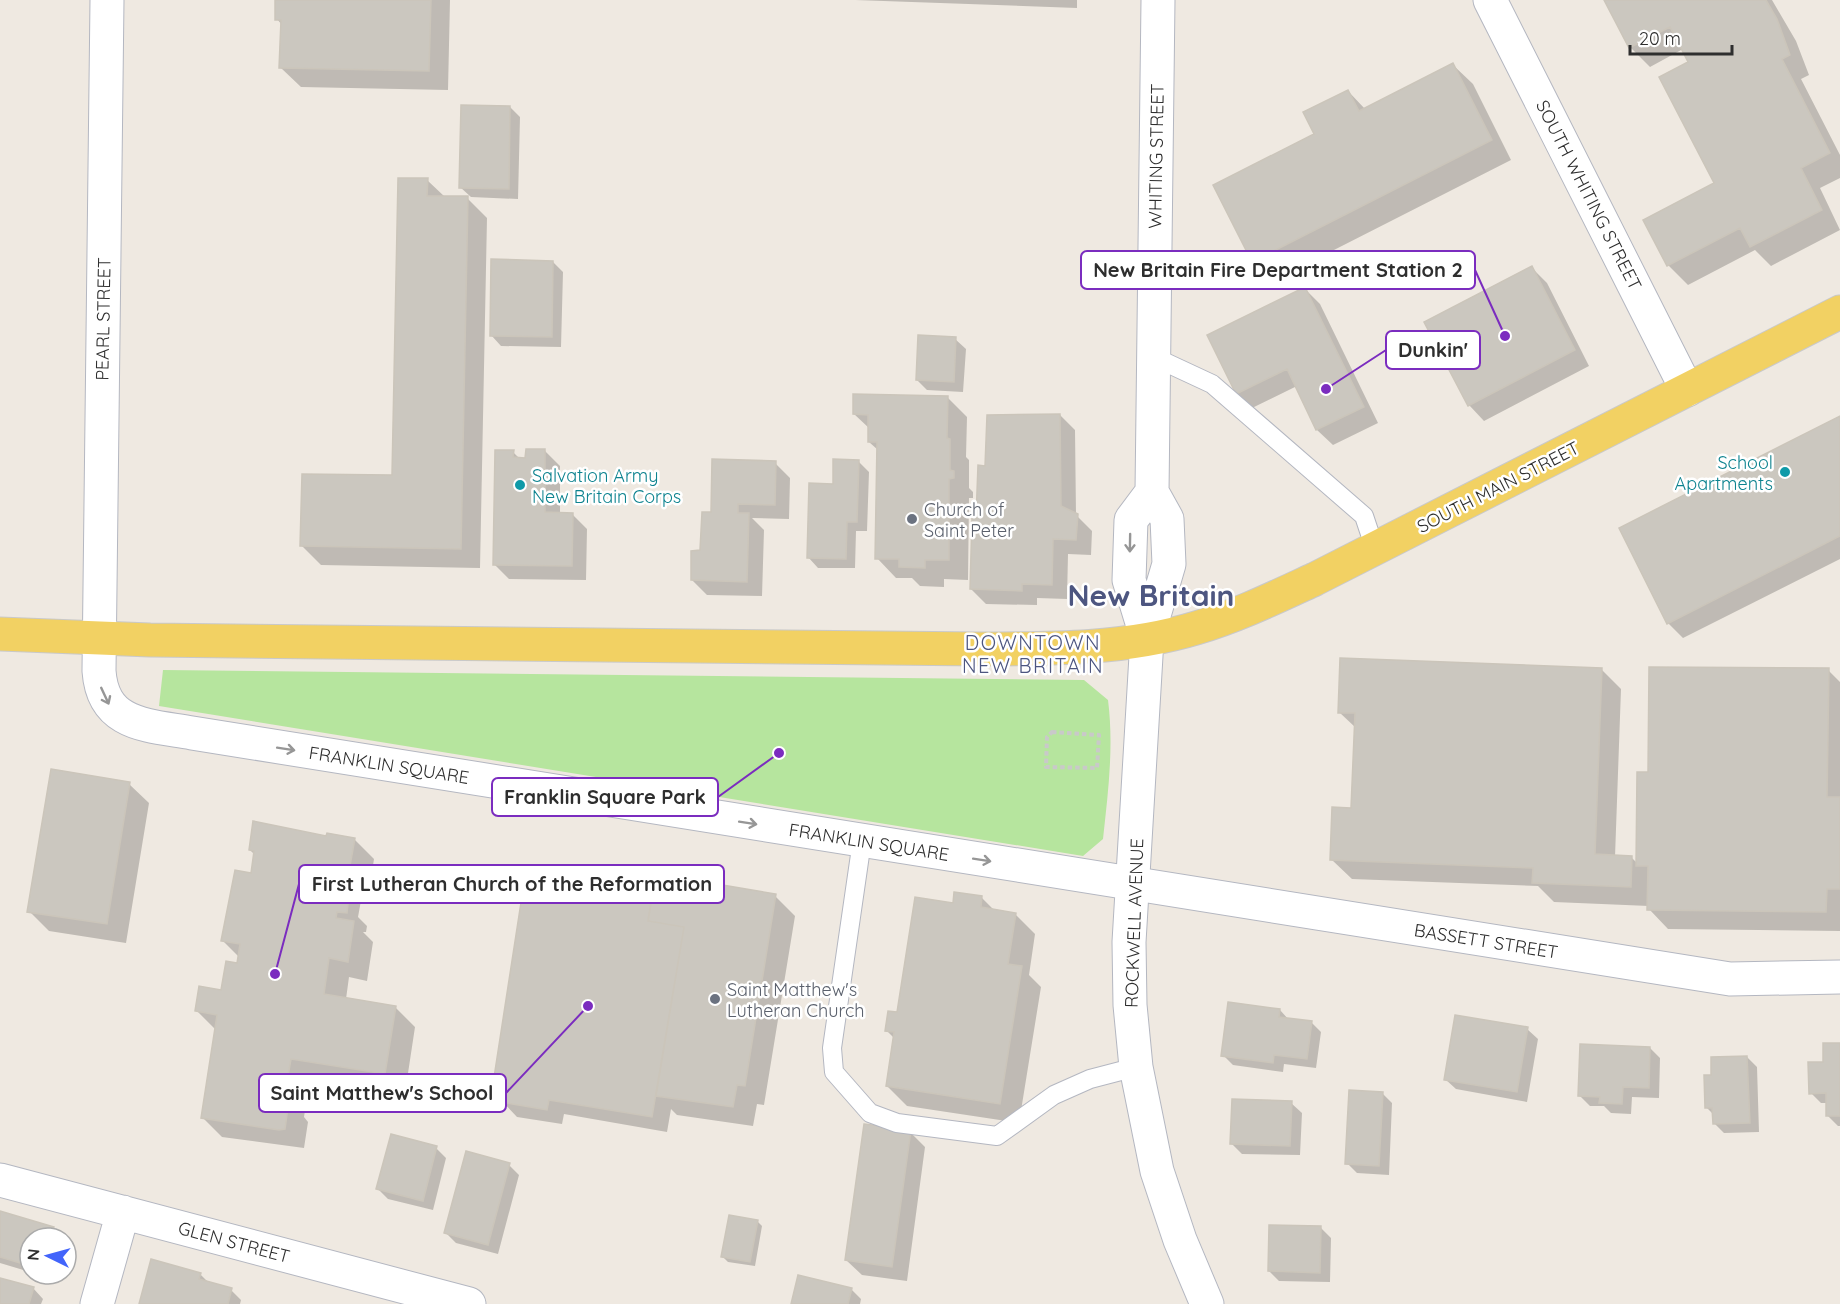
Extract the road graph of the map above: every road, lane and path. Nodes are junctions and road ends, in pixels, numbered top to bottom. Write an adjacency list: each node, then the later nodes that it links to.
1 (106, 0): 9 (street, PEARL STREET)
2 (1158, 0): 5 (street, WHITING STREET)
3 (1490, 0): 6 (street, SOUTH WHITING STREET)
4 (1840, 312): 6 (main road, SOUTH MAIN STREET)
5 (1154, 357): 7 (lane); 10 (street, WHITING STREET)
6 (1687, 390): 7 (main road, SOUTH MAIN STREET)
7 (1375, 549): 10 (main road, SOUTH MAIN STREET)
8 (0, 634): 9 (main road)
9 (100, 639): 10 (main road); 13 (street, FRANKLIN SQUARE, one-way to 13)
10 (1147, 639): 14 (street, ROCKWELL AVENUE)
11 (1099, 751): 11 (path); 12 (path)
12 (1106, 751)
13 (862, 841): 14 (street, FRANKLIN SQUARE, one-way to 14); 16 (lane)
14 (1133, 884): 15 (street, BASSETT STREET); 16 (street, ROCKWELL AVENUE)
15 (1840, 977)
16 (1136, 1067): 21 (street, ROCKWELL AVENUE)
17 (0, 1180): 18 (street, GLEN STREET)
18 (123, 1212): 19 (street); 20 (street, GLEN STREET)
19 (97, 1304)
20 (469, 1304)
21 (1207, 1304)

